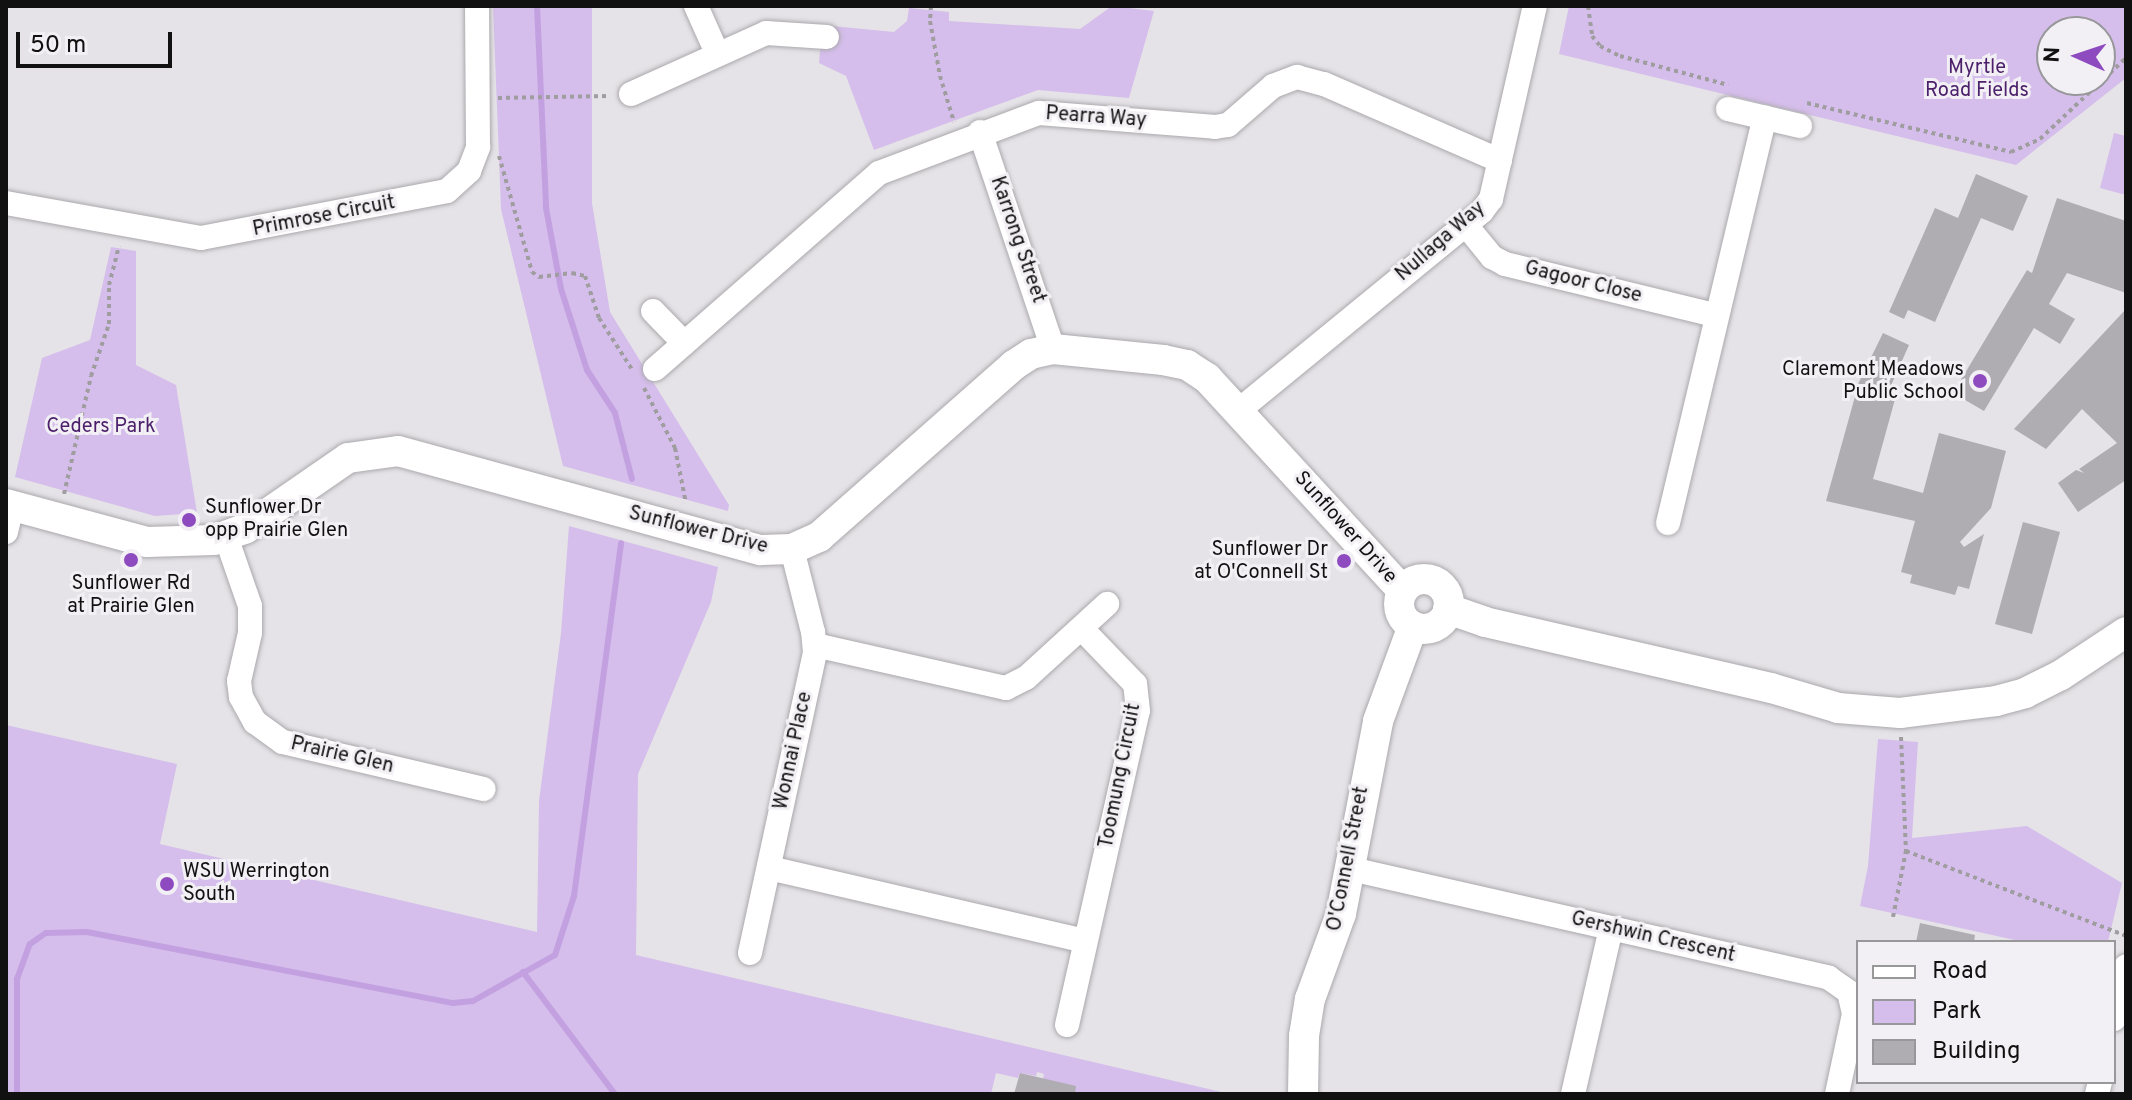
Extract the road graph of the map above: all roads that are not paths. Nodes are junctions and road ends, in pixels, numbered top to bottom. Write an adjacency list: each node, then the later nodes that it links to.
1 (477, 6): 12 (street, Primrose Circuit)
2 (696, 6): 5 (street)
3 (1535, 6): 11 (street, Nullaga Way)
4 (827, 37): 5 (street)
5 (717, 53): 6 (street)
6 (631, 94)
7 (1733, 99): 8 (street)
8 (1765, 117): 9 (street); 15 (street)
9 (1800, 126)
10 (970, 136): 11 (street, Pearra Way); 16 (street, Pearra Way); 17 (street, Karrong Street)
11 (1500, 161): 13 (street, Nullaga Way)
12 (6, 203)
13 (1465, 224): 15 (street, Gagoor Close); 19 (street, Nullaga Way)
14 (653, 311): 16 (street)
15 (1715, 315): 21 (street)
16 (684, 343): 18 (street, Pearra Way)
17 (1053, 349): 19 (street, Sunflower Drive); 23 (street, Sunflower Drive)
18 (655, 369)
19 (1238, 411): 24 (street, Sunflower Drive)
20 (8, 514): 22 (street, Sunflower Drive)
21 (1668, 523)
22 (226, 537): 23 (street, Sunflower Drive); 31 (street, Prairie Glen)
23 (792, 549): 30 (street, Wonnai Place)
24 (1403, 591): 26 (street); 27 (street)
25 (1107, 604): 28 (street)
26 (1448, 609): 27 (street); 29 (street)
27 (1413, 626): 33 (street, O'Connell Street)
28 (1083, 630): 30 (street); 35 (street, Toomung Circuit)
29 (2126, 632)
30 (815, 645): 32 (street, Wonnai Place)
31 (484, 789)
32 (769, 868): 35 (street); 36 (street, Wonnai Place)
33 (1351, 869): 34 (street, Gershwin Crescent); 40 (street, O'Connell Street)
34 (1611, 928): 41 (street); 42 (street, Gershwin Crescent)
35 (1085, 941): 39 (street, Toomung Circuit)
36 (750, 953)
37 (2126, 966): 38 (street)
38 (2116, 1010)
39 (1067, 1025)
40 (1303, 1094)
41 (1573, 1094)
42 (1837, 1094)

